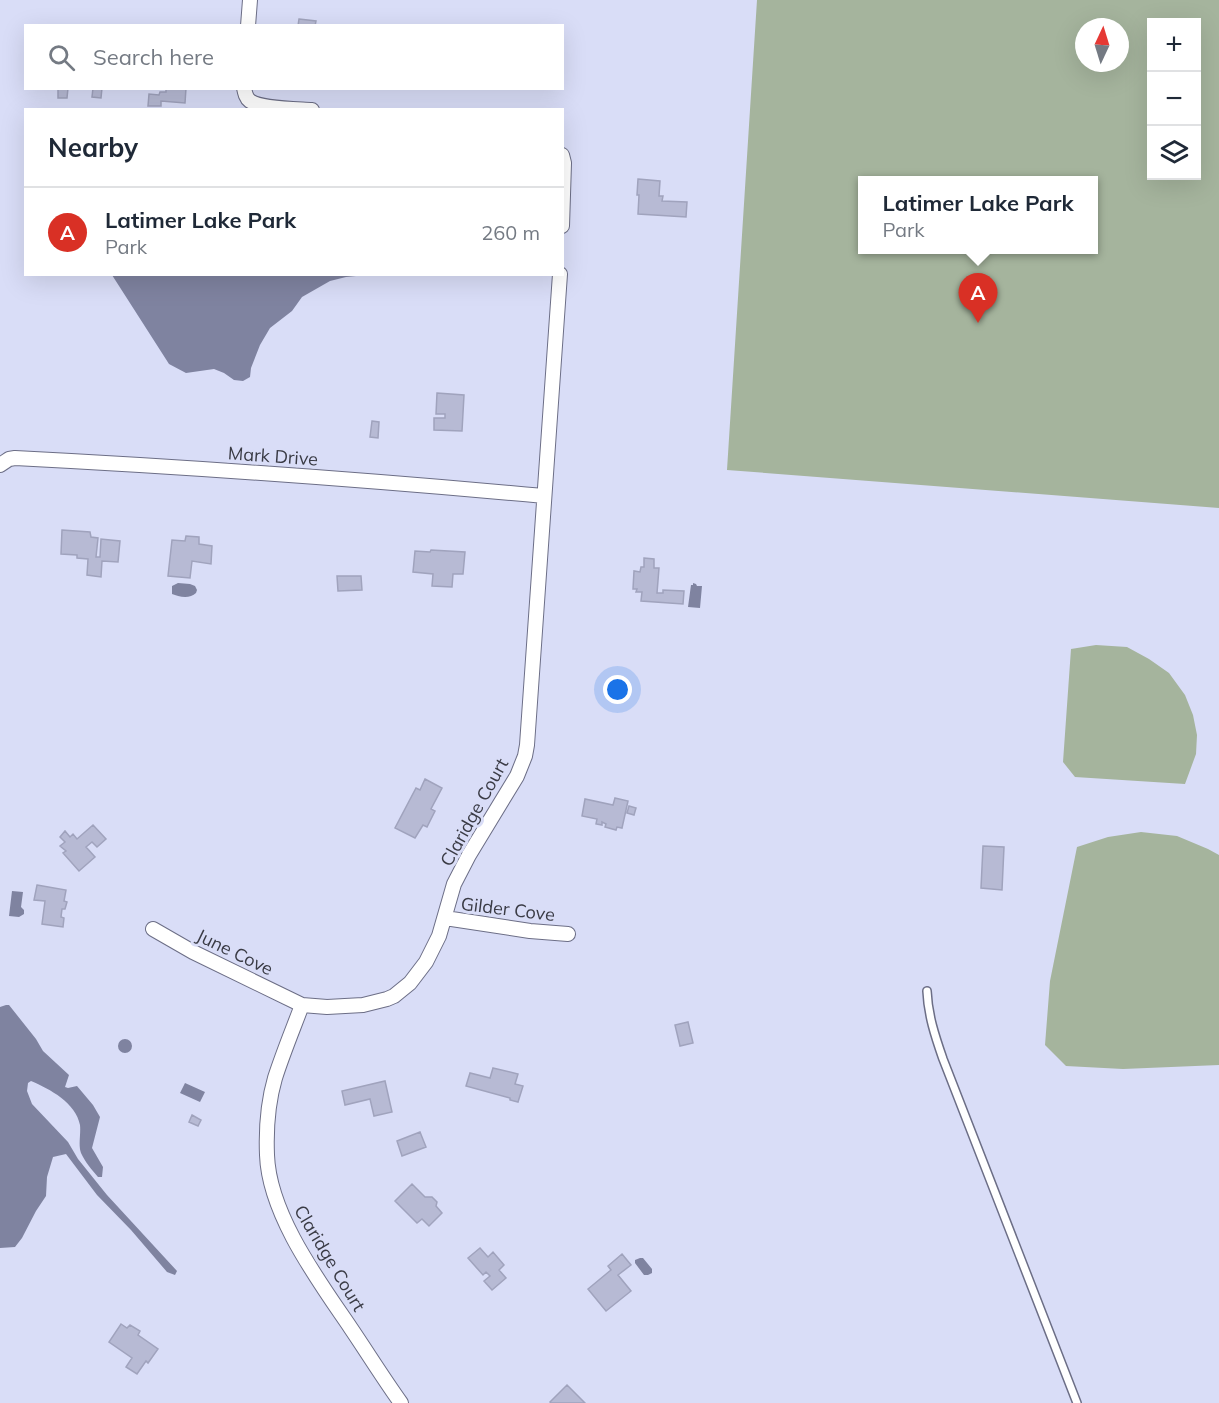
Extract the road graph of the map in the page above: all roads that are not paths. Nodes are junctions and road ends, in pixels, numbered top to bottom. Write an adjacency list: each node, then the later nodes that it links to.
1 (249, 0): 2 (street)
2 (248, 24)
3 (244, 90): 4 (street)
4 (287, 108)
5 (560, 276): 7 (street, Claridge Court)
6 (0, 465): 7 (street, Mark Drive)
7 (544, 496): 8 (street, Claridge Court)
8 (445, 918): 10 (street, Gilder Cove); 12 (street, Claridge Court)
9 (153, 929): 12 (street, June Cove)
10 (568, 934)
11 (927, 991): 14 (lane)
12 (302, 1005): 13 (street, Claridge Court)
13 (401, 1403)
14 (1077, 1403)

